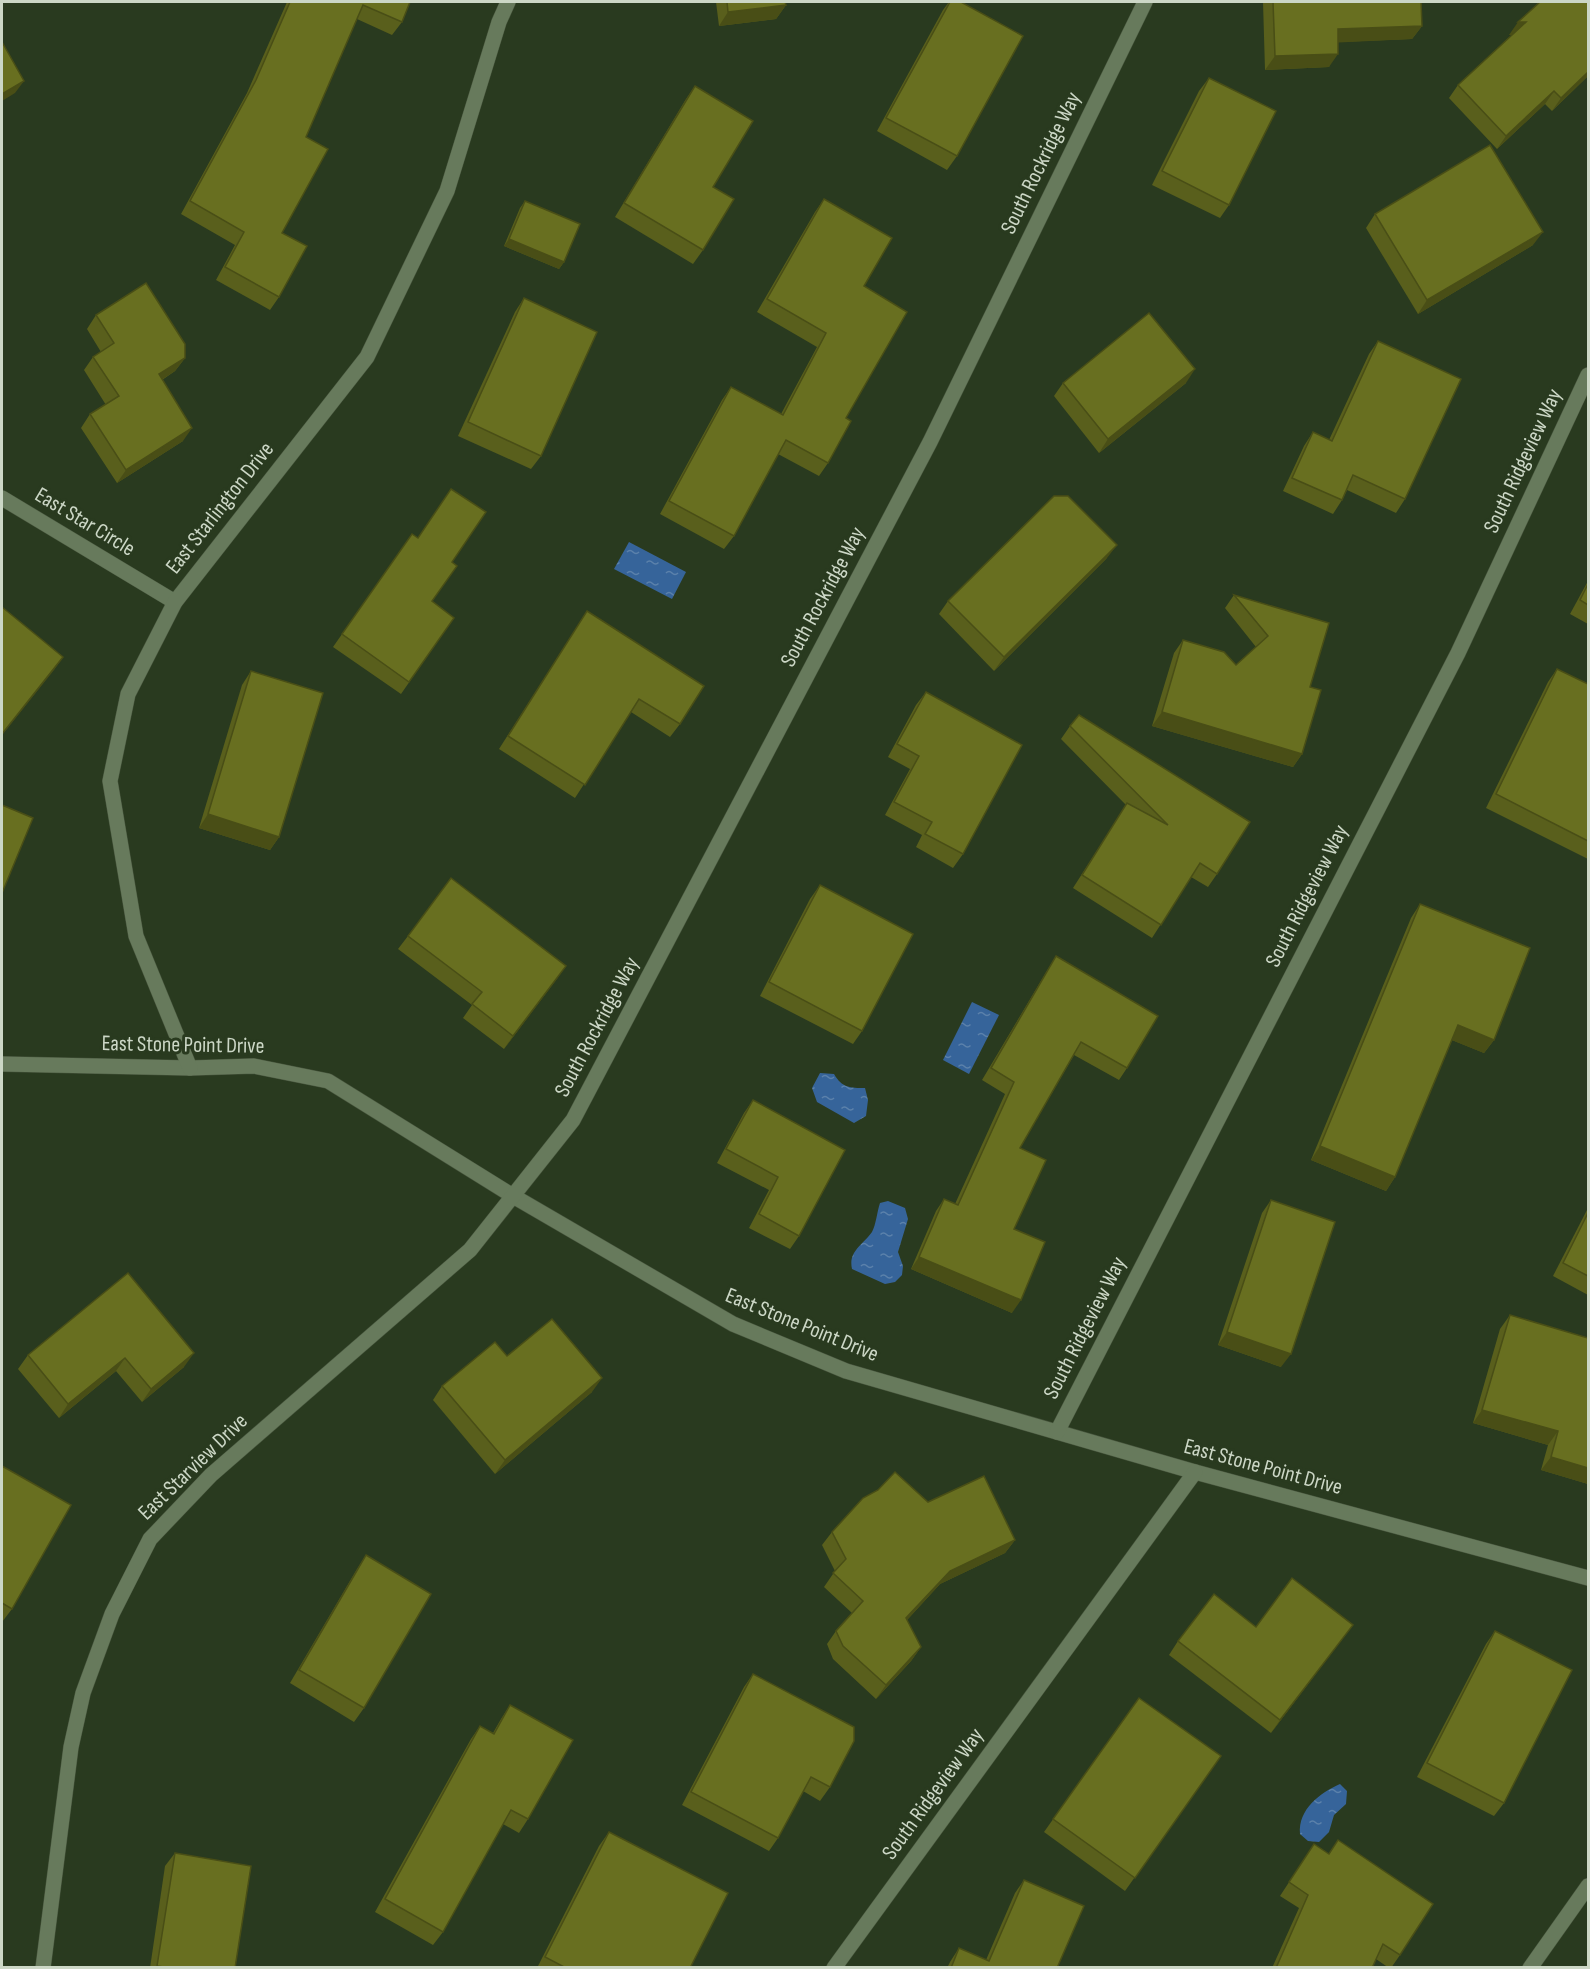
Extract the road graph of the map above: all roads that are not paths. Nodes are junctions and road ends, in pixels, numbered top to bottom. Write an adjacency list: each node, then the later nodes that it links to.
1 (508, 2): 5 (street, East Starlington Drive)
2 (1145, 2): 8 (street, South Rockridge Way)
3 (1588, 375): 9 (street, South Ridgeview Way)
4 (2, 498): 5 (street, East Star Circle)
5 (176, 602): 7 (street, East Starlington Drive)
6 (2, 1064): 7 (street, East Stone Point Drive)
7 (190, 1068): 8 (street, East Stone Point Drive)
8 (513, 1196): 9 (street, East Stone Point Drive); 13 (street, East Starview Drive)
9 (1057, 1432): 10 (street, East Stone Point Drive)
10 (1195, 1472): 11 (street, East Stone Point Drive); 14 (street, South Ridgeview Way)
11 (1588, 1578)
12 (1588, 1886): 15 (street)
13 (43, 1968)
14 (834, 1968)
15 (1530, 1968)

